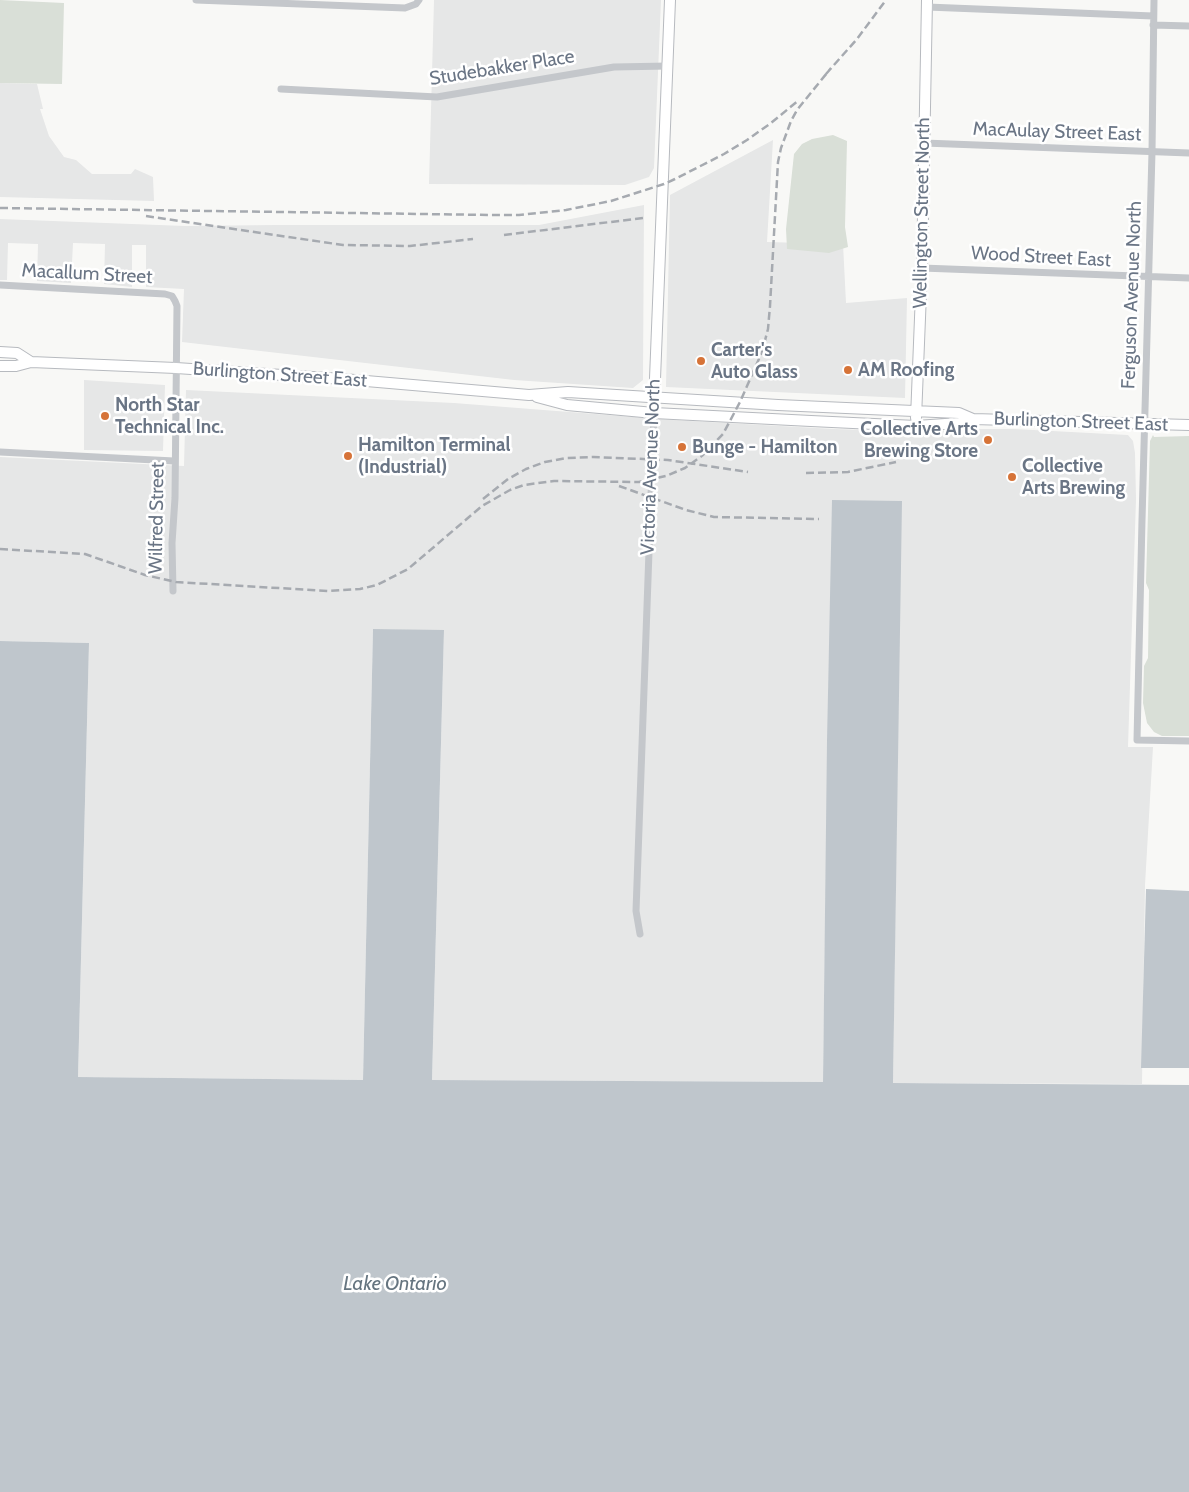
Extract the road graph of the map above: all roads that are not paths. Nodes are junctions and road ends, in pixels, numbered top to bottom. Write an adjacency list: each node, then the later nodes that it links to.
1 (196, 0): 4 (street)
2 (670, 0): 10 (main road, Victoria Avenue North)
3 (1154, 0): 7 (street, Ferguson Avenue North)
4 (269, 1): 5 (street)
5 (417, 2)
6 (927, 3): 7 (street); 12 (main road, Wellington Street North)
7 (1153, 16): 8 (street, Ferguson Avenue North)
8 (1153, 25): 9 (street); 13 (street, Ferguson Avenue North)
9 (1189, 26)
10 (668, 66): 11 (street, Studebakker Place); 25 (main road, Victoria Avenue North)
11 (281, 90)
12 (924, 143): 13 (street, MacAulay Street East); 15 (main road, Wellington Street North)
13 (1152, 152): 14 (street, MacAulay Street East); 16 (street, Ferguson Avenue North)
14 (1189, 153)
15 (922, 268): 16 (street, Wood Street East); 26 (main road, Wellington Street North)
16 (1149, 278): 17 (street, Wood Street East); 29 (street, Ferguson Avenue North)
17 (1189, 278)
18 (0, 285): 19 (street, Macallum Street)
19 (172, 296): 23 (street, Wilfred Street)
20 (0, 352): 21 (main road, Burlington Street East)
21 (31, 362): 22 (main road, Burlington Street East); 23 (main road, Burlington Street East)
22 (0, 366)
23 (176, 368): 24 (main road, Burlington Street East); 33 (street, Wilfred Street)
24 (529, 395): 25 (main road, Burlington Street East); 27 (main road, Burlington Street East)
25 (654, 398): 26 (main road, Burlington Street East); 27 (main road, Victoria Avenue North)
26 (916, 412): 28 (main road, Burlington Street East); 31 (main road, Wellington Street North)
27 (654, 413): 31 (main road, Burlington Street East); 36 (street, Victoria Avenue North)
28 (973, 419): 29 (main road, Burlington Street East); 31 (main road, Burlington Street East)
29 (1145, 425): 30 (main road, Burlington Street East); 35 (street, Ferguson Avenue North)
30 (1189, 425)
31 (916, 426)
32 (0, 452): 33 (street)
33 (174, 461): 34 (street, Wilfred Street)
34 (172, 592)
35 (1189, 741)
36 (640, 934)

